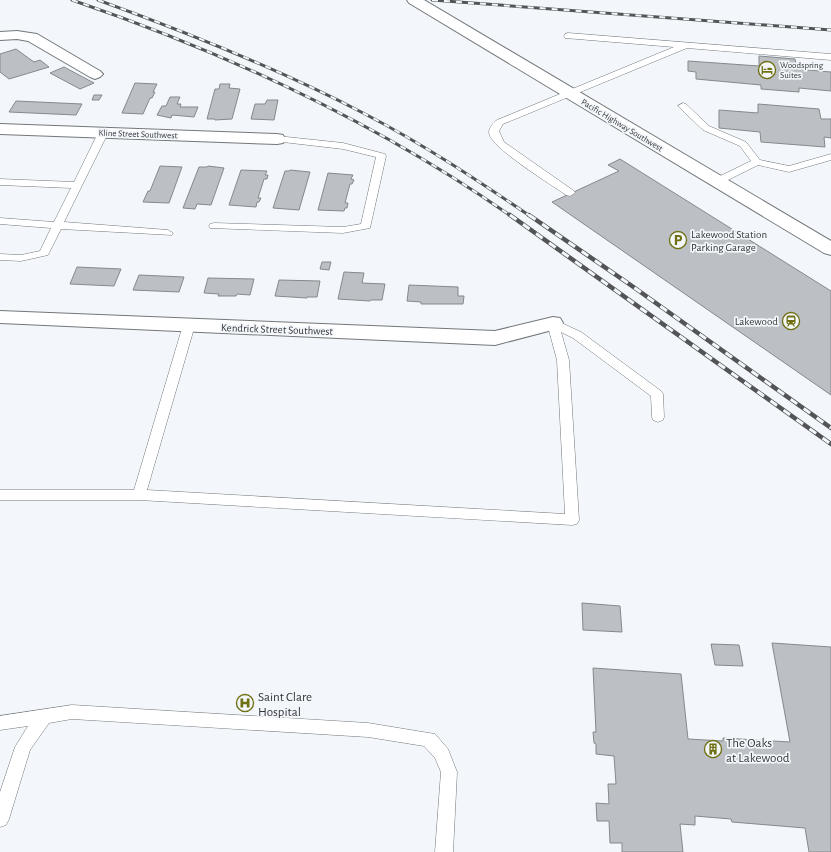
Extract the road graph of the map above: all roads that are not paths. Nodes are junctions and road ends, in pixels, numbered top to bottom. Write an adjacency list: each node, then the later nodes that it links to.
1 (414, 0): 7 (street, Pacific Highway Southwest)
2 (0, 36): 6 (street)
3 (568, 36): 4 (lane)
4 (684, 46): 5 (lane); 7 (lane)
5 (831, 57)
6 (95, 74)
7 (570, 94): 14 (street, Pacific Highway Southwest); 17 (lane)
8 (683, 106): 13 (lane)
9 (0, 130): 10 (street, Kline Street Southwest)
10 (103, 133): 11 (street, Kline Street Southwest); 16 (lane)
11 (277, 139): 20 (lane)
12 (831, 157): 13 (lane)
13 (756, 162): 14 (lane)
14 (718, 181): 22 (street, Pacific Highway Southwest)
15 (0, 182): 16 (lane)
16 (77, 185): 19 (lane)
17 (570, 193)
18 (0, 221): 19 (lane)
19 (58, 224): 21 (lane); 23 (lane)
20 (214, 226)
21 (168, 233)
22 (831, 249)
23 (0, 257)
24 (0, 317): 26 (street, Kendrick Street Southwest)
25 (553, 323): 26 (street, Kendrick Street Southwest); 27 (lane); 29 (lane)
26 (189, 325): 29 (lane)
27 (658, 416)
28 (0, 494): 29 (lane)
29 (138, 495)
30 (44, 717): 31 (lane); 32 (lane); 33 (lane)
31 (0, 723)
32 (0, 820)
33 (444, 852)

